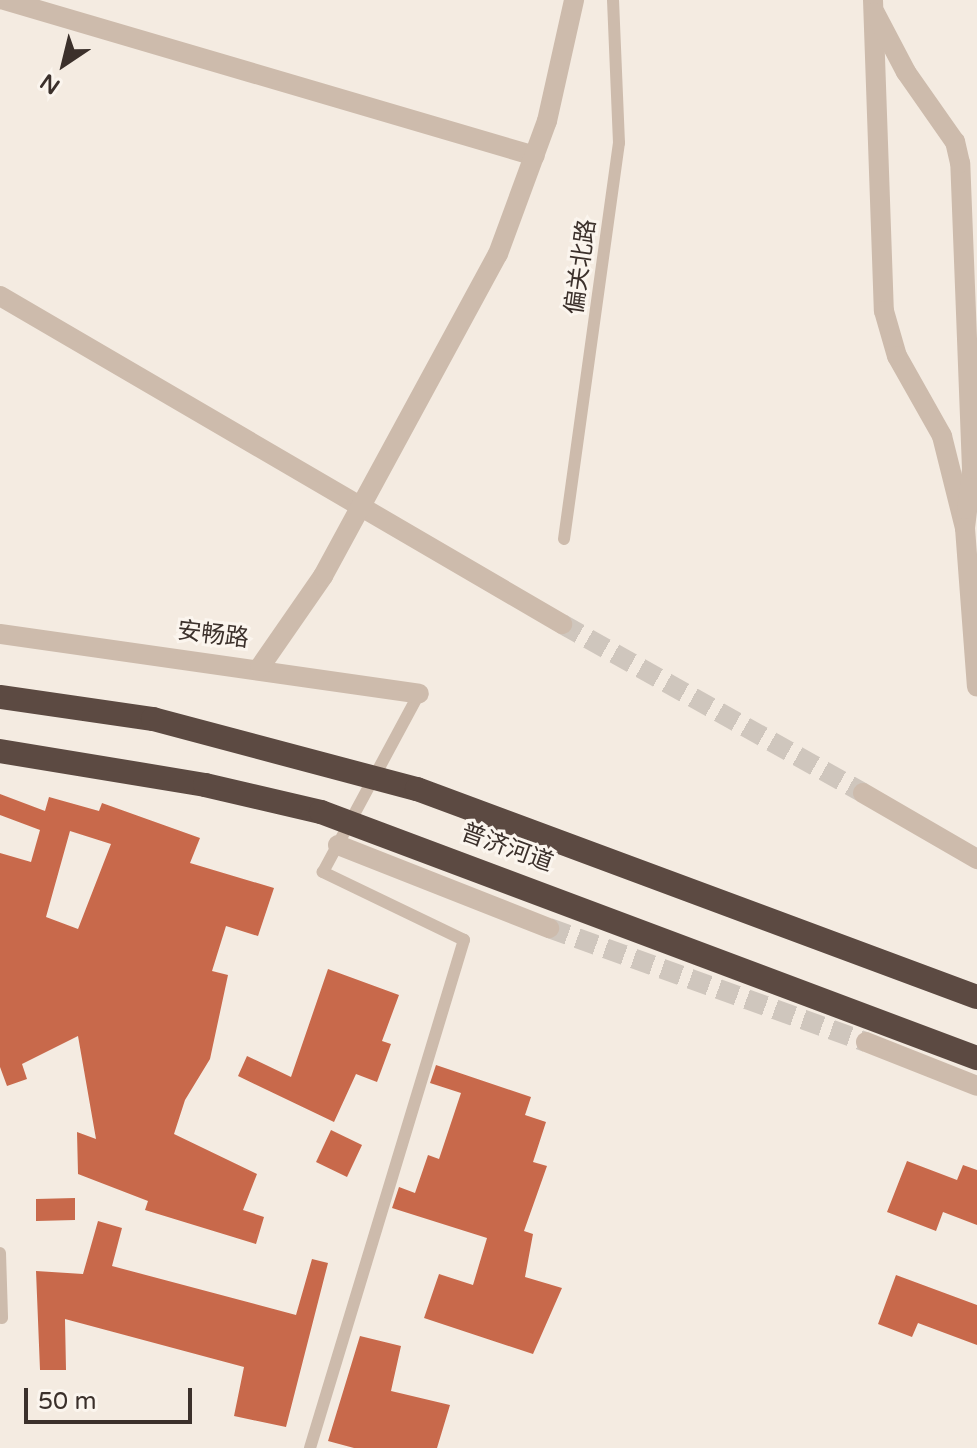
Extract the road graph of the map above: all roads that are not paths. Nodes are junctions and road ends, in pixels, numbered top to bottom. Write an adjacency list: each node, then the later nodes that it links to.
1 (4, 0): 5 (street)
2 (574, 0): 5 (street)
3 (613, 0): 9 (lane, 偏关北路)
4 (874, 7): 8 (street); 8 (street)
5 (535, 156): 7 (street)
6 (0, 296): 7 (street)
7 (360, 511): 10 (street); 12 (street)
8 (965, 528): 13 (street)
9 (564, 539)
10 (562, 624)
11 (0, 634): 12 (street, 安畅路)
12 (260, 667): 14 (street, 安畅路)
13 (977, 687)
14 (419, 694): 18 (lane)
15 (0, 697): 21 (highway, 普济河道)
16 (0, 751): 23 (highway, 普济河道)
17 (863, 793): 19 (street)
18 (338, 845): 20 (street); 27 (lane)
19 (977, 859)
20 (549, 928)
21 (977, 997)
22 (866, 1042): 24 (street)
23 (977, 1058)
24 (977, 1086)
25 (0, 1253): 26 (lane)
26 (2, 1318)
27 (310, 1448)

